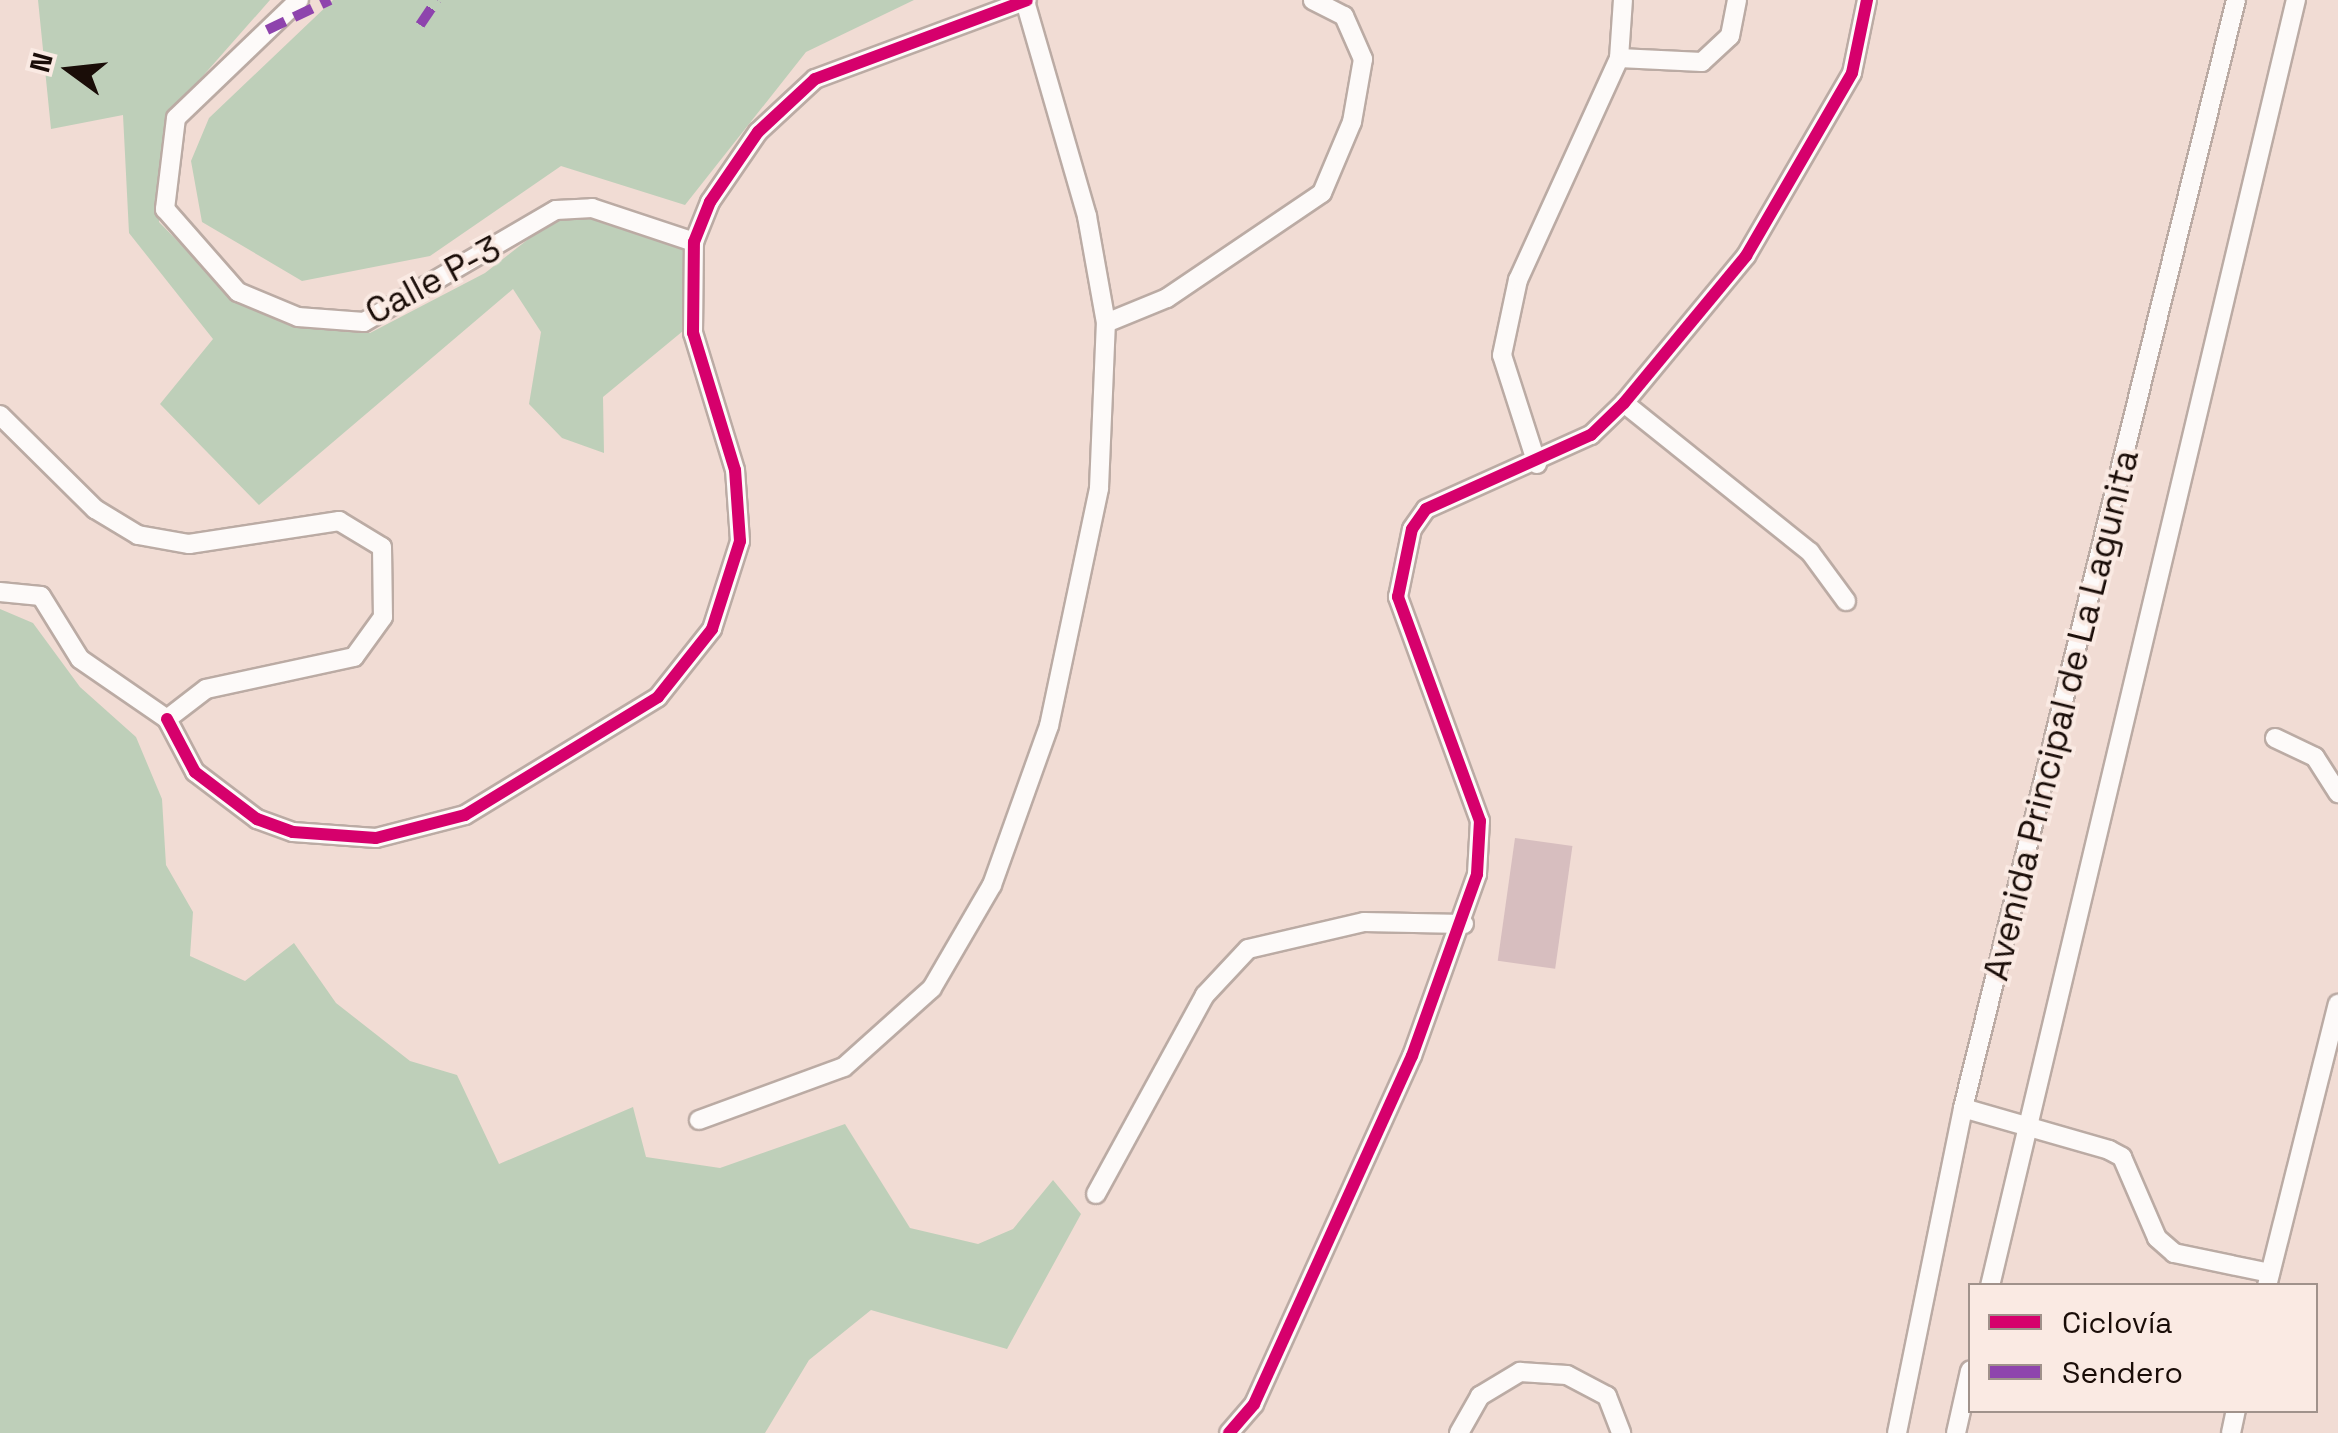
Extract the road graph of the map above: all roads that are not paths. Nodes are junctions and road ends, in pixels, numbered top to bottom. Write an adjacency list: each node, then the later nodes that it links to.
1 (299, 0): 10 (street, Calle P-3)
2 (1314, 0): 11 (street)
3 (1623, 0): 9 (street)
4 (1737, 0): 9 (street)
5 (1867, 0): 12 (street)
6 (2236, 0): 22 (street, Avenida Principal de La Lagunita)
7 (2296, 0): 24 (street, Avenida Principal de La Lagunita)
8 (1026, 1): 10 (street); 11 (street)
9 (1619, 58): 14 (street)
10 (694, 242): 17 (street)
11 (1106, 323): 23 (street)
12 (1624, 403): 14 (street); 16 (street)
13 (0, 415): 17 (street)
14 (1538, 464): 20 (street)
15 (0, 592): 17 (street)
16 (1846, 600)
17 (167, 719)
18 (2275, 738): 19 (street)
19 (2338, 793)
20 (1464, 924): 25 (street); 29 (street)
21 (2338, 1004): 26 (street)
22 (1964, 1108): 24 (street); 32 (street, Avenida Principal de La Lagunita)
23 (699, 1120)
24 (2026, 1125): 26 (street); 27 (street, Avenida Principal de La Lagunita)
25 (1096, 1194)
26 (2268, 1279)
27 (1991, 1283)
28 (1968, 1379): 33 (street)
29 (1229, 1433)
30 (1459, 1433): 31 (street)
31 (1620, 1433)
32 (1896, 1433)
33 (1956, 1433)

